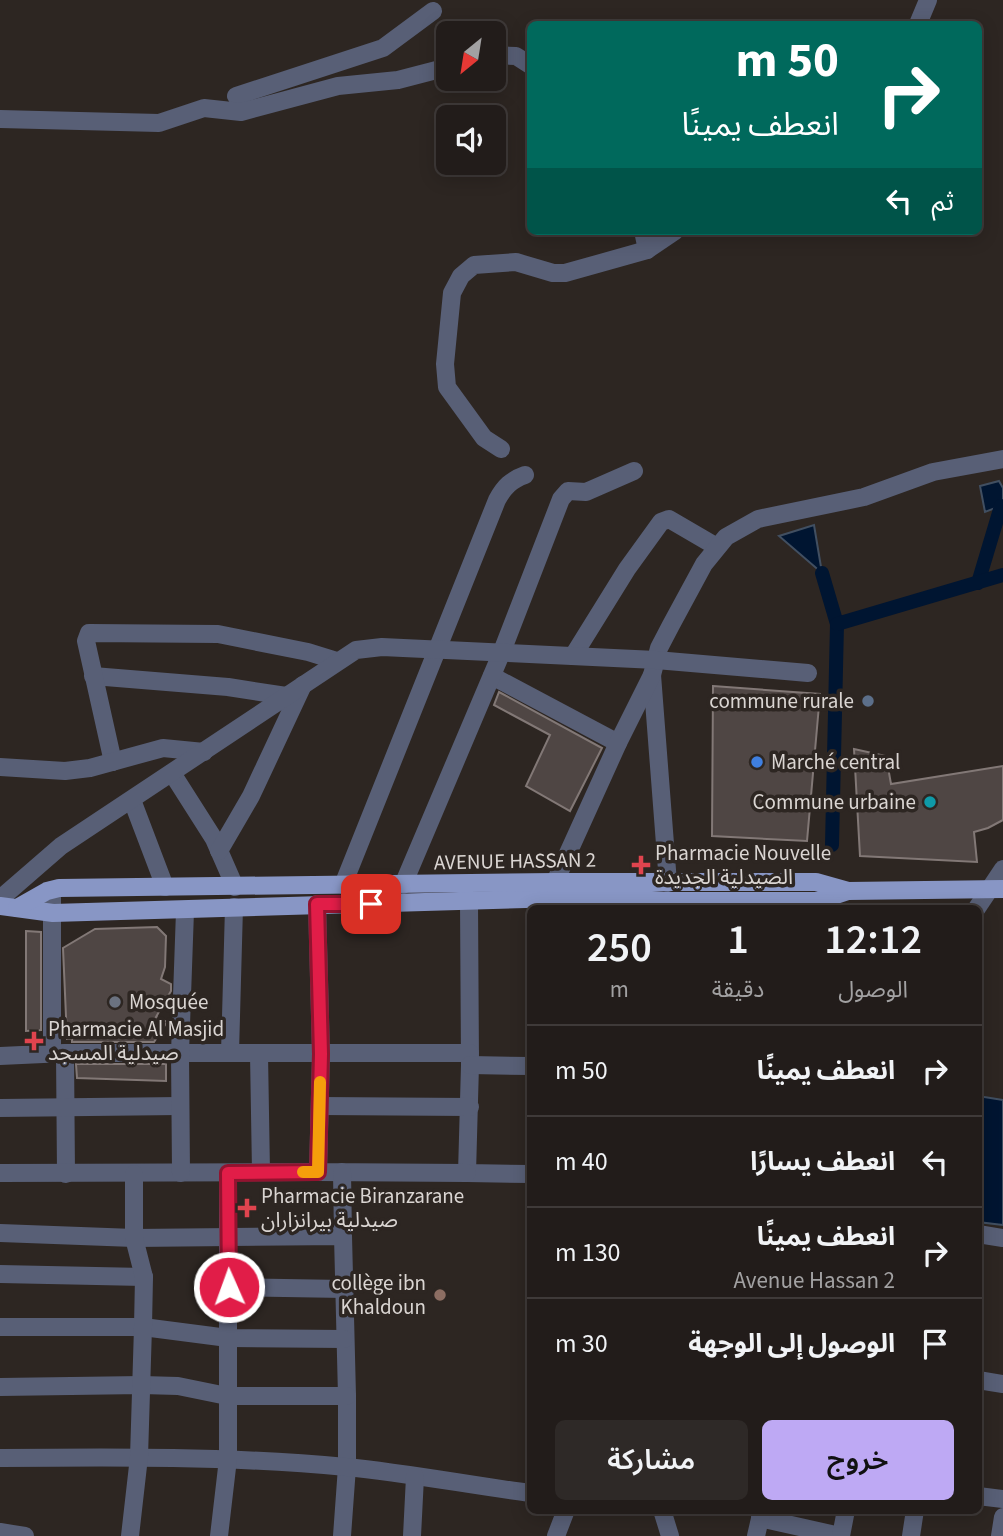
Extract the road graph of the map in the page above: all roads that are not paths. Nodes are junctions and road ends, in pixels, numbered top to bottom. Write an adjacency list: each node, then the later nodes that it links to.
1 (928, 0): 3 (street)
2 (433, 11): 7 (street)
3 (919, 21)
4 (506, 56): 5 (street)
5 (527, 63)
6 (436, 70): 8 (street)
7 (236, 96)
8 (0, 119)
9 (644, 235): 11 (street)
10 (669, 235): 11 (street)
11 (648, 250): 12 (street)
12 (501, 449)
13 (1003, 458): 16 (street)
14 (634, 471): 18 (street)
15 (525, 475): 17 (street)
16 (717, 547): 19 (street); 21 (street)
17 (435, 650): 18 (street); 20 (street); 36 (street)
18 (501, 654): 19 (street); 24 (street)
19 (573, 656): 21 (street)
20 (337, 661): 23 (street); 25 (street)
21 (654, 667): 22 (street); 27 (street); 44 (street)
22 (808, 673)
23 (93, 676): 26 (street); 29 (street)
24 (492, 676): 27 (street); 37 (street)
25 (303, 684): 26 (street); 33 (street)
26 (286, 696): 28 (street)
27 (618, 743): 35 (street)
28 (204, 752): 29 (street); 31 (street)
29 (113, 762): 30 (street)
30 (0, 767)
31 (172, 773): 32 (street); 33 (street)
32 (132, 800): 38 (street); 45 (street)
33 (219, 851): 39 (street)
34 (1003, 869): 42 (street)
35 (555, 882): 37 (main road, AVENUE HASSAN 2); 44 (main road, AVENUE HASSAN 2)
36 (343, 884): 37 (main road, AVENUE HASSAN 2); 39 (main road, AVENUE HASSAN 2)
37 (403, 885)
38 (165, 887): 39 (main road, AVENUE HASSAN 2); 40 (main road, AVENUE HASSAN 2)
39 (234, 887)
40 (78, 888): 41 (main road, AVENUE HASSAN 2); 54 (main road)
41 (52, 890): 51 (main road, AVENUE HASSAN 2); 55 (street)
42 (996, 890): 43 (main road, AVENUE HASSAN 2); 50 (street)
43 (849, 891): 44 (main road, AVENUE HASSAN 2); 49 (main road, AVENUE HASSAN 2)
44 (669, 898): 47 (main road, AVENUE HASSAN 2); 49 (main road, AVENUE HASSAN 2)
45 (0, 899)
46 (469, 902): 47 (main road, AVENUE HASSAN 2); 48 (main road, AVENUE HASSAN 2); 62 (street)
47 (595, 903)
48 (317, 904): 52 (main road, AVENUE HASSAN 2); 60 (street)
49 (786, 905)
50 (980, 905)
51 (8, 907): 55 (main road, AVENUE HASSAN 2)
52 (234, 907): 53 (main road, AVENUE HASSAN 2); 57 (street)
53 (185, 911): 54 (main road, AVENUE HASSAN 2); 58 (street)
54 (80, 912): 55 (main road, AVENUE HASSAN 2)
55 (52, 913): 56 (street)
56 (59, 1053): 58 (street); 61 (street); 66 (street)
57 (230, 1053): 58 (street); 59 (street)
58 (180, 1054): 64 (street)
59 (259, 1054): 60 (street); 69 (street)
60 (321, 1054): 62 (street); 65 (street)
61 (0, 1056)
62 (470, 1059): 63 (street); 67 (street)
63 (527, 1066)
64 (180, 1106): 66 (street); 73 (street)
65 (320, 1106): 67 (street); 70 (street)
66 (64, 1107): 68 (street); 76 (street)
67 (470, 1107): 75 (street)
68 (0, 1108)
69 (261, 1172): 70 (street); 74 (street)
70 (318, 1172): 71 (street)
71 (342, 1172): 75 (street); 81 (street)
72 (0, 1173): 76 (street)
73 (181, 1173): 74 (street); 77 (street)
74 (228, 1173): 82 (street)
75 (467, 1173): 78 (street)
76 (66, 1174): 77 (street)
77 (134, 1174): 83 (street)
78 (527, 1174)
79 (0, 1233): 83 (street)
80 (982, 1235): 84 (street)
81 (343, 1236): 82 (street); 88 (street)
82 (228, 1237): 83 (street); 87 (street)
83 (134, 1238): 86 (street)
84 (1003, 1238)
85 (0, 1274): 86 (street)
86 (144, 1277): 90 (street)
87 (229, 1287): 88 (street); 91 (street)
88 (345, 1289): 92 (street)
89 (0, 1327): 90 (street)
90 (143, 1327): 91 (street); 95 (street)
91 (228, 1338): 92 (street); 97 (street)
92 (344, 1339): 98 (street)
93 (982, 1381): 94 (street)
94 (1003, 1384)
95 (142, 1385): 96 (street); 97 (street); 99 (street)
96 (0, 1387)
97 (227, 1396): 98 (street); 101 (street)
98 (347, 1396): 102 (street)
99 (139, 1457): 100 (street); 101 (street); 115 (street)
100 (0, 1458)
101 (228, 1459): 102 (street); 116 (street)
102 (347, 1468): 103 (street); 117 (street)
103 (415, 1477): 104 (street); 118 (street)
104 (527, 1493)
105 (982, 1496): 106 (street)
106 (1003, 1499)
107 (564, 1514): 119 (street)
108 (663, 1514): 120 (street)
109 (845, 1514): 121 (street)
110 (914, 1514): 122 (street)
111 (1003, 1517): 123 (street)
112 (760, 1522): 121 (street)
113 (0, 1532): 114 (street)
114 (25, 1536)
115 (130, 1536)
116 (219, 1536)
117 (342, 1536)
118 (412, 1536)
119 (556, 1536)
120 (670, 1536)
121 (841, 1536)
122 (911, 1536)
123 (1000, 1536)

